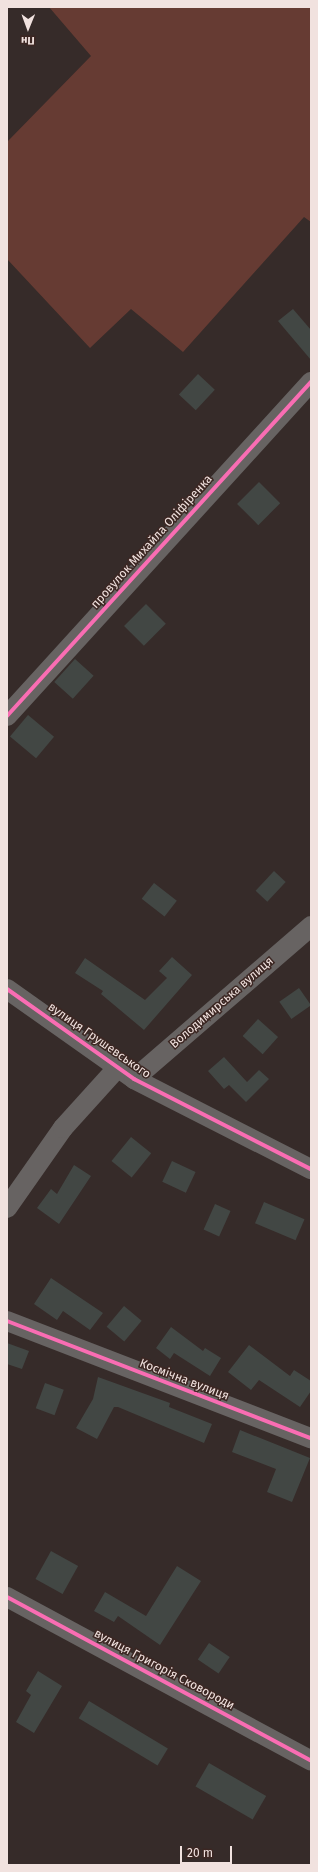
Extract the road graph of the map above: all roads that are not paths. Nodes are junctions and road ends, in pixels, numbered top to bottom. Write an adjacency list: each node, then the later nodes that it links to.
1 (311, 382): 2 (street, провулок Михайла Оліфіренка)
2 (7, 716)
3 (311, 926): 6 (street, Володимирська вулиця)
4 (7, 989): 5 (street, вулиця Грушевського)
5 (119, 1066): 6 (street, вулиця Грушевського); 8 (street)
6 (134, 1079): 7 (street, вулиця Грушевського)
7 (311, 1169)
8 (7, 1208)
9 (7, 1320): 10 (street, Космічна вулиця)
10 (311, 1438)
11 (7, 1597): 12 (street, вулиця Григорія Сковороди)
12 (311, 1761)

